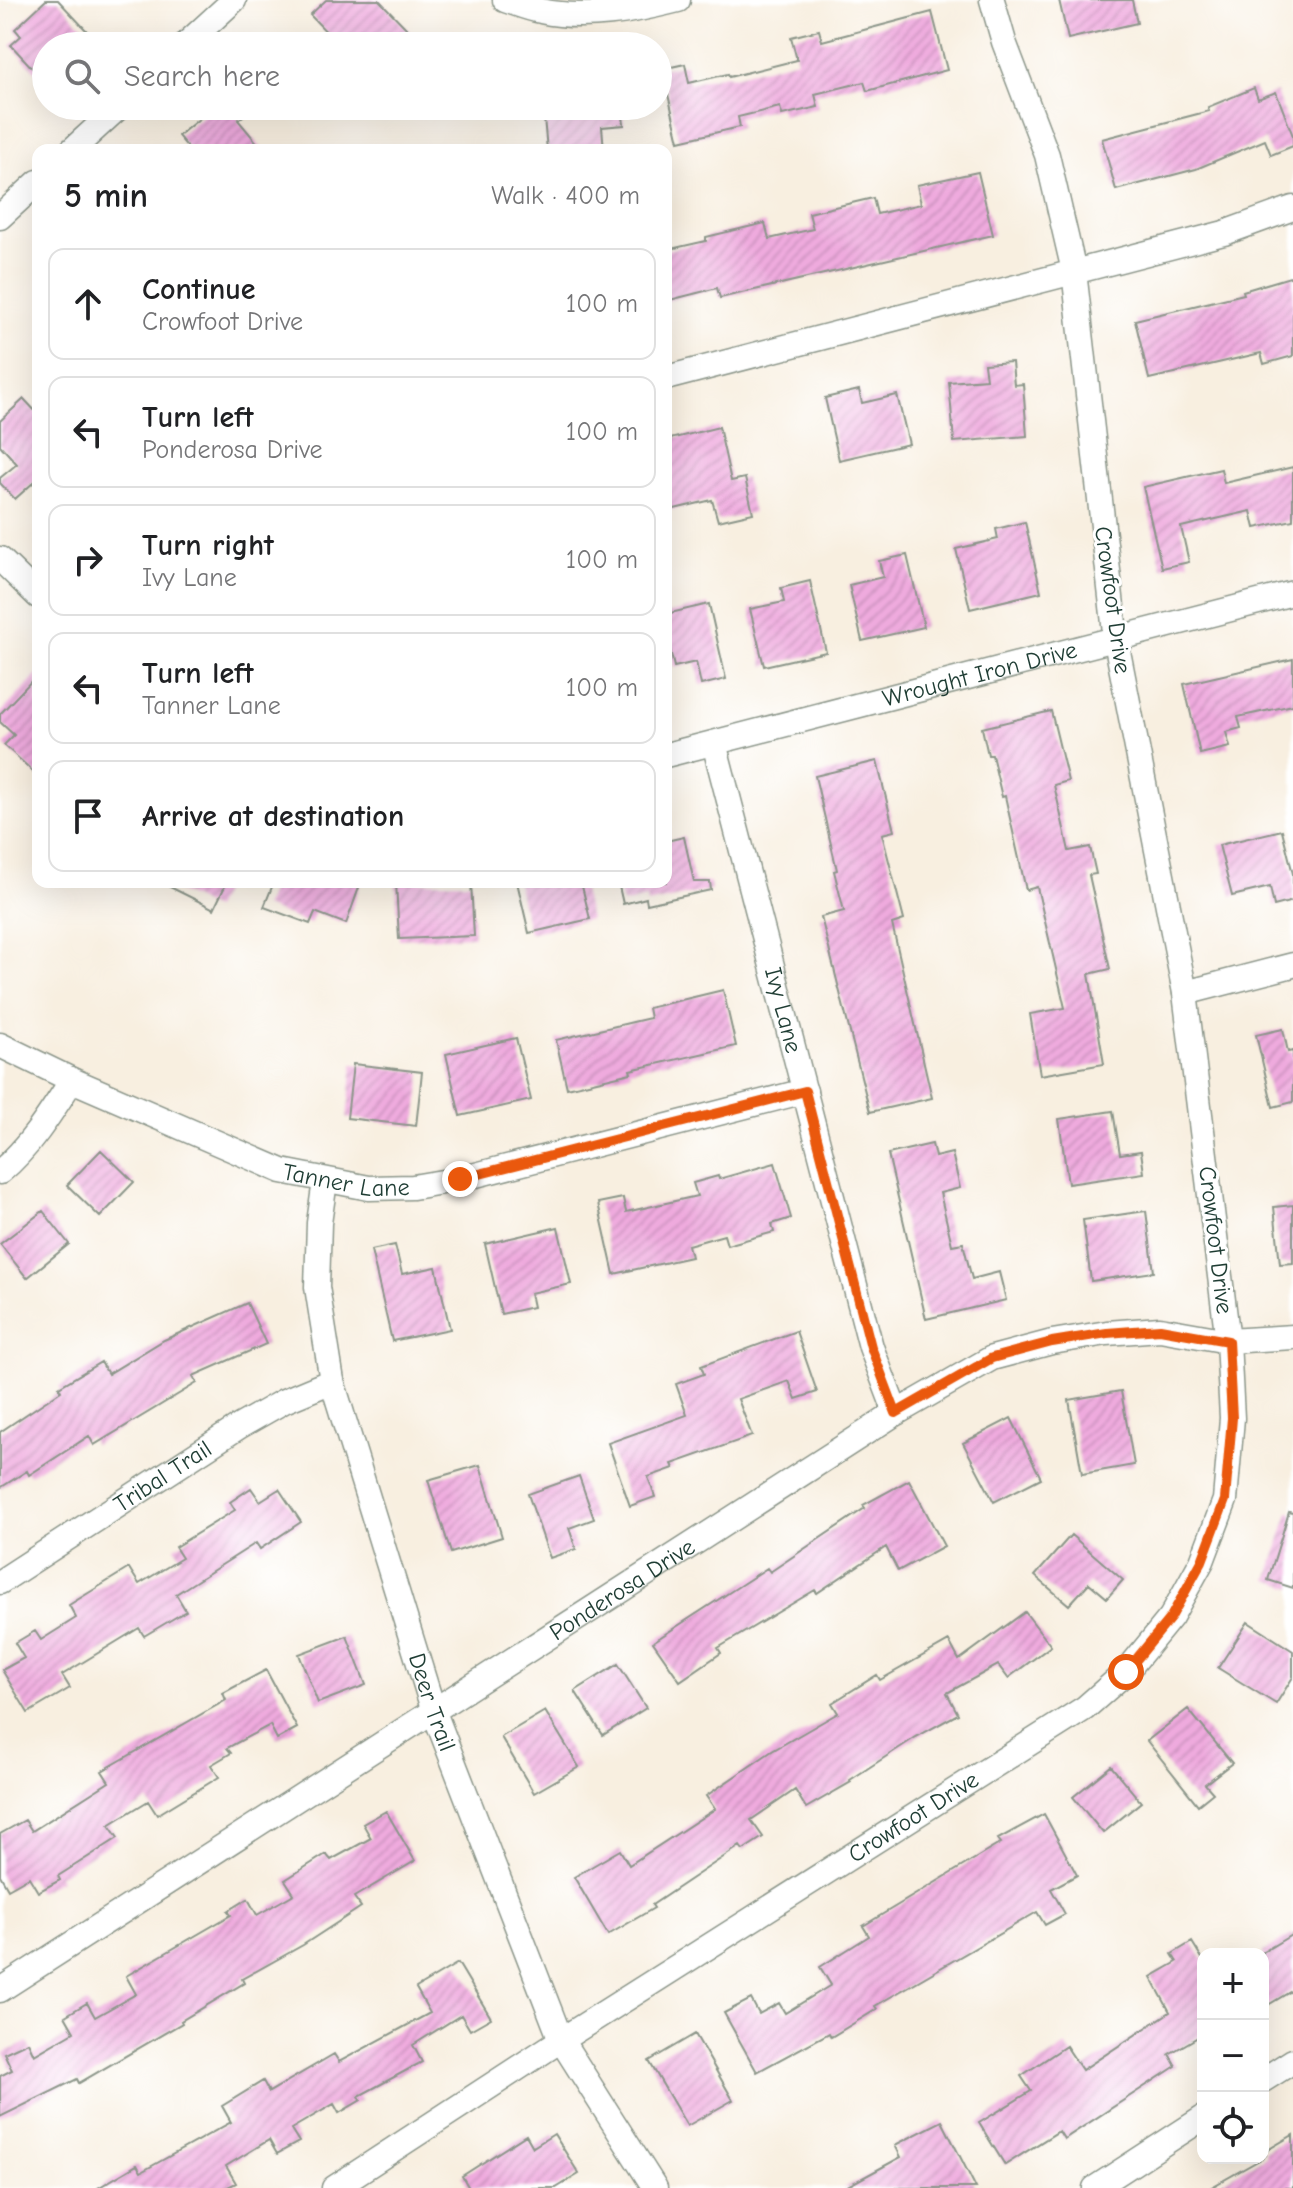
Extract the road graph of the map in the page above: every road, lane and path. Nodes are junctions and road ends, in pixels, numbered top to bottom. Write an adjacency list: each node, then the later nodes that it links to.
1 (234, 0): 5 (street)
2 (505, 0): 3 (street)
3 (678, 0)
4 (992, 0): 11 (street, Crowfoot Drive)
5 (199, 32)
6 (108, 120): 7 (street)
7 (87, 144)
8 (32, 188): 10 (street)
9 (1293, 208): 11 (street)
10 (0, 217)
11 (1074, 271): 12 (street); 16 (street, Crowfoot Drive)
12 (672, 376)
13 (0, 559): 14 (street)
14 (32, 590)
15 (1293, 593): 16 (street, Wrought Iron Drive)
16 (1116, 641): 17 (street, Wrought Iron Drive); 20 (street, Crowfoot Drive)
17 (714, 743): 18 (street, Wrought Iron Drive); 23 (street, Ivy Lane)
18 (672, 754)
19 (1293, 965): 20 (street)
20 (1185, 993): 27 (street, Crowfoot Drive)
21 (0, 1045): 22 (street, Tanner Lane)
22 (72, 1080): 24 (street); 25 (street, Tanner Lane)
23 (805, 1091): 25 (street, Tanner Lane); 29 (street, Ivy Lane)
24 (0, 1172)
25 (325, 1181): 28 (street, Deer Trail)
26 (1293, 1337): 27 (street, Ponderosa Drive)
27 (1228, 1341): 29 (street, Ponderosa Drive); 33 (street, Crowfoot Drive)
28 (332, 1381): 30 (street, Tribal Trail); 31 (street, Deer Trail)
29 (896, 1413): 31 (street, Ponderosa Drive)
30 (0, 1582)
31 (434, 1712): 32 (street, Ponderosa Drive); 33 (street, Deer Trail)
32 (0, 1990)
33 (561, 2040): 37 (street, Crowfoot Drive); 38 (street, Deer Trail)
34 (1293, 2061): 35 (street)
35 (1269, 2076)
36 (1197, 2122): 39 (street)
37 (334, 2188)
38 (655, 2188)
39 (1095, 2188)

